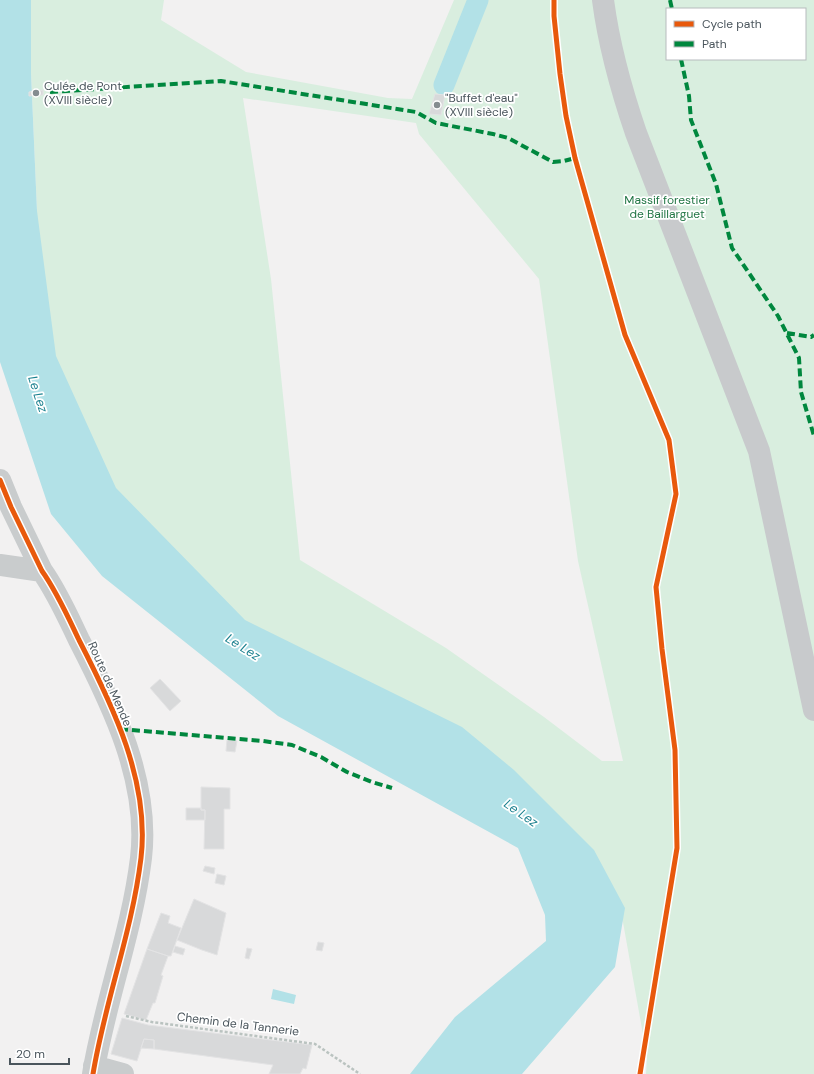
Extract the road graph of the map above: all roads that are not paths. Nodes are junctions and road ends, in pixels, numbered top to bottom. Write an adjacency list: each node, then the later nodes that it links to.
1 (603, 0): 5 (main road)
2 (0, 480): 4 (street, Route de Mende)
3 (0, 565): 4 (street)
4 (42, 571): 6 (street, Route de Mende)
5 (814, 710)
6 (93, 1070): 7 (street)
7 (124, 1074)

